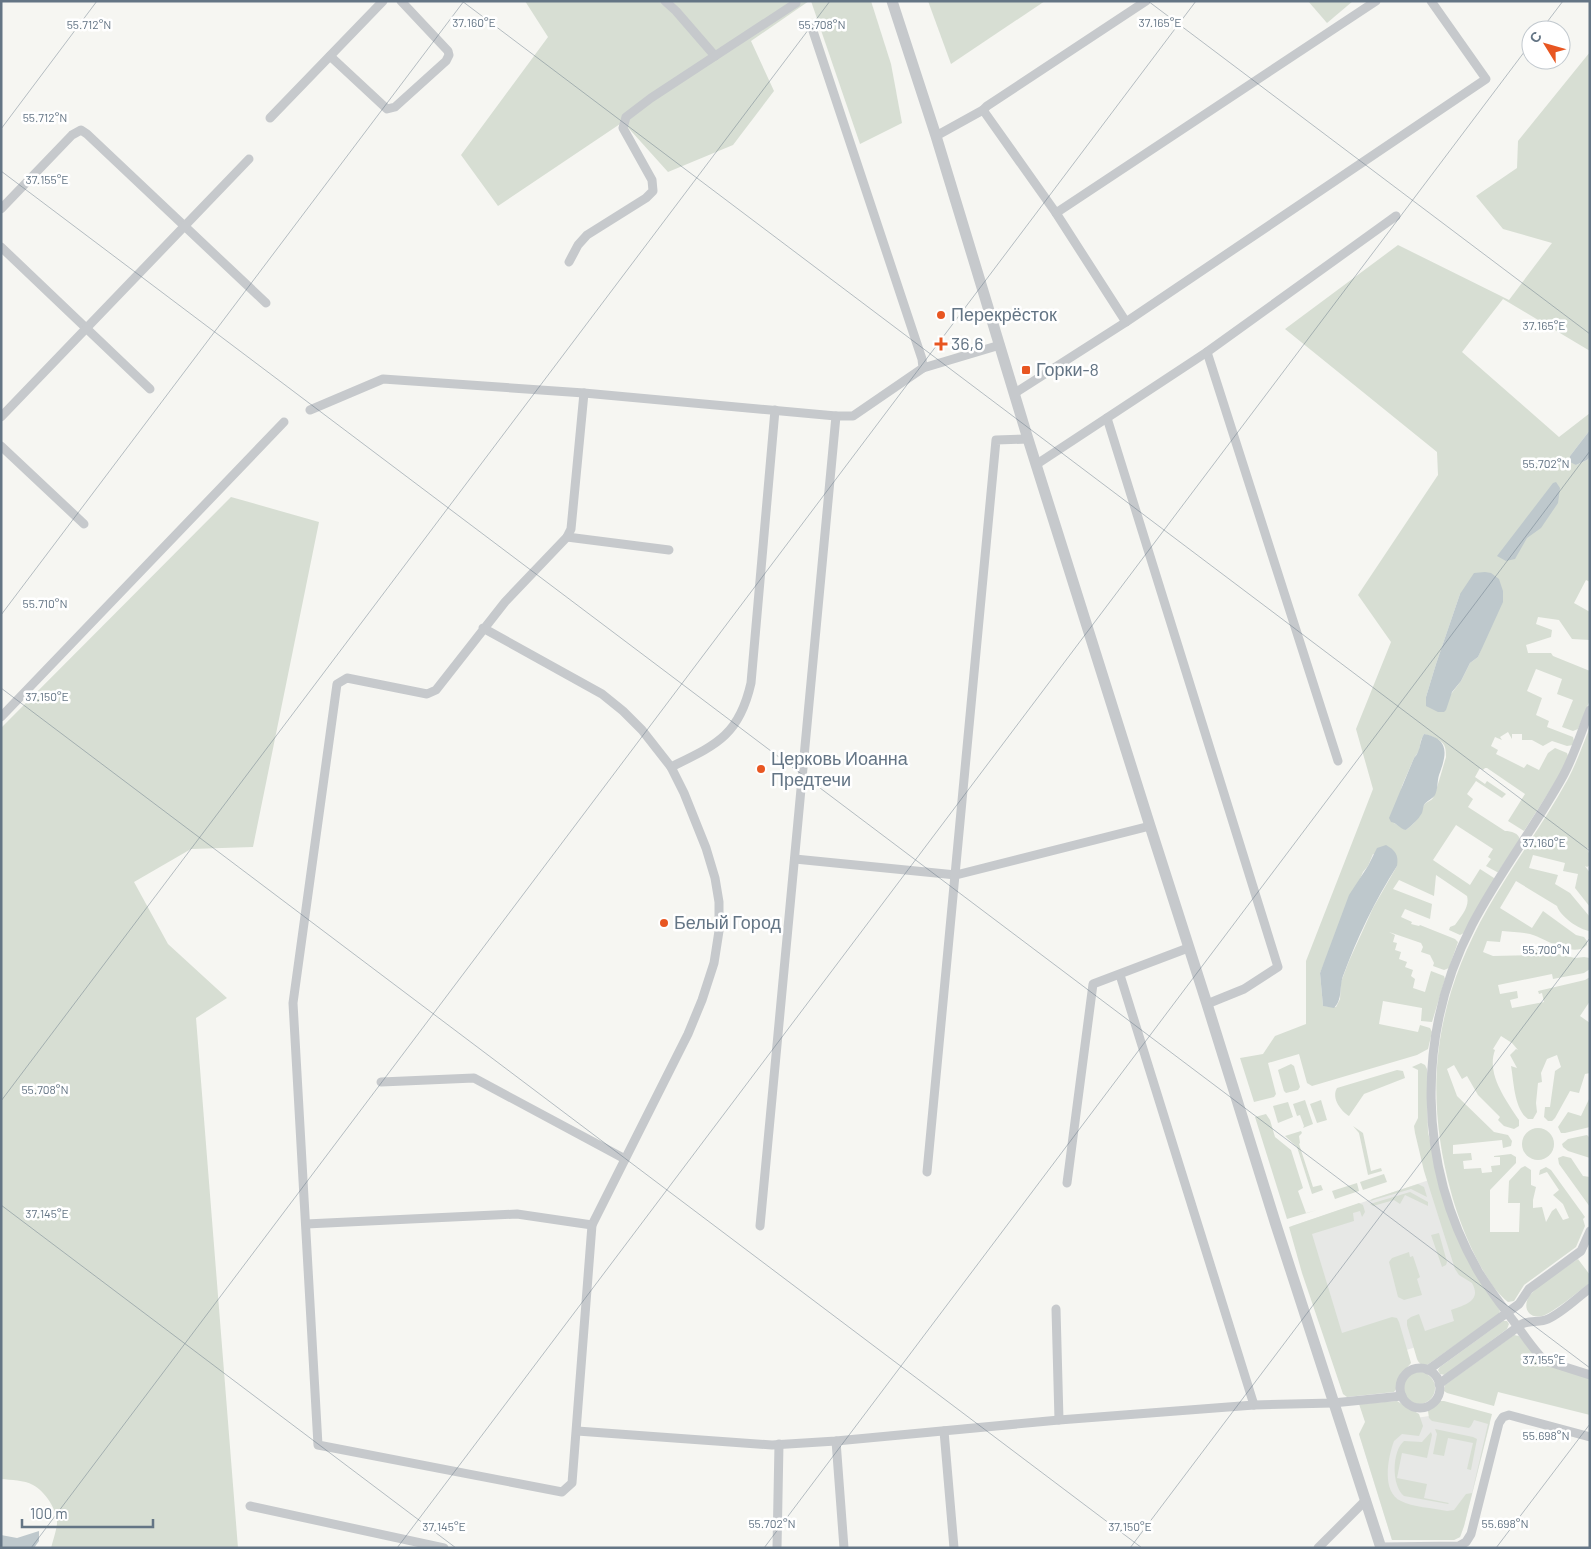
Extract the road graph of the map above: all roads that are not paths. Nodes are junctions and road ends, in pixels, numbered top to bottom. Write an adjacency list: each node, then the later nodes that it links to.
1 (383, 1): 10 (street)
2 (401, 1): 10 (street)
3 (665, 1): 11 (street)
4 (892, 1): 14 (street)
5 (1146, 1): 12 (street)
6 (1376, 1): 17 (street)
7 (1431, 1): 23 (street)
8 (796, 3): 11 (street)
9 (812, 28): 27 (street)
10 (330, 56): 13 (street)
11 (715, 56): 21 (street)
12 (983, 110): 14 (street); 17 (street)
13 (270, 118)
14 (936, 136): 25 (street)
15 (249, 159): 19 (street)
16 (1, 209): 19 (street)
17 (1056, 213): 23 (street)
18 (1396, 216): 26 (street)
19 (184, 226): 22 (street); 24 (street)
20 (1, 248): 24 (street)
21 (570, 262)
22 (266, 303)
23 (1126, 322): 30 (street)
24 (87, 328): 28 (street); 34 (street)
25 (1000, 344): 27 (street); 30 (street)
26 (1207, 352): 35 (street); 46 (street)
27 (924, 368): 33 (street)
28 (150, 389)
29 (584, 393): 31 (street); 32 (street); 41 (street)
30 (1015, 393): 37 (street)
31 (310, 410)
32 (775, 410): 33 (street); 47 (street)
33 (836, 416): 49 (street)
34 (1, 418)
35 (1107, 418): 39 (street); 53 (street)
36 (284, 422): 45 (street)
37 (1028, 439): 39 (street); 50 (street)
38 (1, 446): 40 (street)
39 (1037, 464): 48 (street)
40 (84, 524)
41 (567, 537): 42 (street); 43 (street)
42 (669, 550)
43 (483, 628): 47 (street); 58 (street)
44 (1590, 710): 64 (street)
45 (1, 717)
46 (1338, 761)
47 (671, 768): 55 (street)
48 (1150, 826): 50 (street); 51 (street)
49 (795, 858): 50 (street); 60 (street)
50 (956, 875): 56 (street)
51 (1188, 948): 52 (street); 53 (street)
52 (1120, 975): 57 (street); 71 (street)
53 (1207, 1004): 70 (street)
54 (381, 1082): 55 (street)
55 (625, 1158): 59 (street)
56 (926, 1172)
57 (1067, 1183)
58 (306, 1224): 59 (street); 74 (street)
59 (592, 1225): 74 (street)
60 (760, 1226)
61 (1590, 1231): 64 (street)
62 (1590, 1288): 65 (street)
63 (1056, 1310): 72 (street)
64 (1507, 1312): 65 (street); 66 (street)
65 (1518, 1327): 67 (street); 68 (street)
66 (1428, 1370): 68 (street); 69 (street)
67 (1590, 1376)
68 (1439, 1384): 69 (street)
69 (1402, 1396): 70 (street)
70 (1333, 1403): 71 (street); 78 (street)
71 (1254, 1405): 72 (street)
72 (1059, 1420): 73 (street)
73 (944, 1430): 76 (street); 84 (street)
74 (577, 1431): 77 (street)
75 (1590, 1437): 80 (street)
76 (836, 1440): 77 (street); 83 (street)
77 (779, 1444): 82 (street)
78 (1366, 1500): 80 (street); 85 (street)
79 (250, 1506): 81 (street)
80 (1380, 1547)
81 (444, 1548)
82 (777, 1548)
83 (844, 1548)
84 (954, 1548)
85 (1318, 1548)

